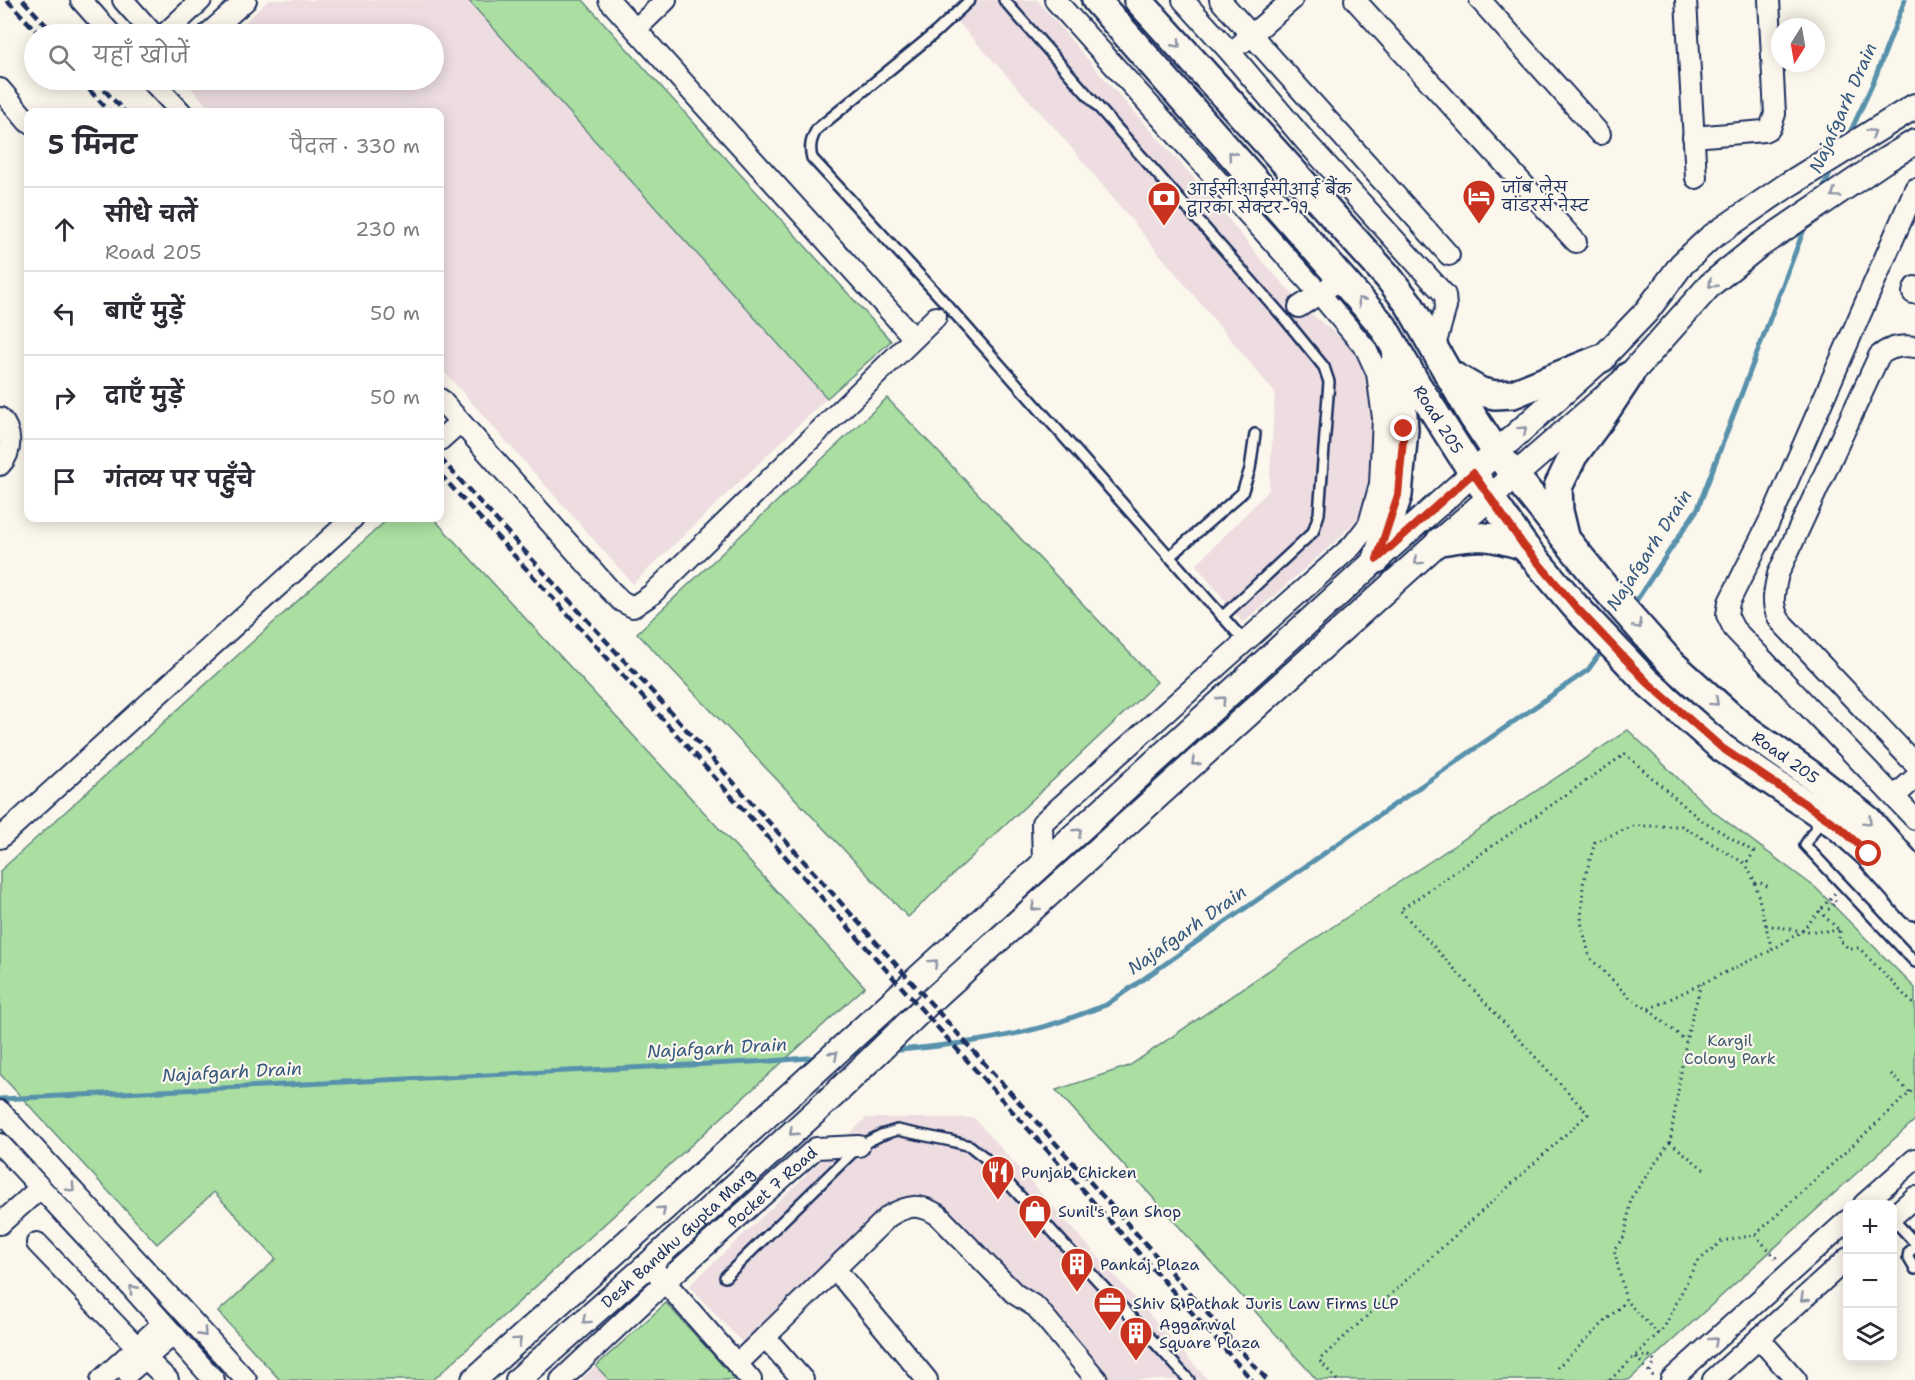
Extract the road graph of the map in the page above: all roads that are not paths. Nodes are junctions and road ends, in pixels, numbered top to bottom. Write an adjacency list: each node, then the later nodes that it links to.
1 (81, 0): 19 (street)
2 (123, 0): 20 (street)
3 (201, 0): 21 (street)
4 (246, 0): 22 (street)
5 (609, 0): 23 (street)
6 (666, 0): 23 (street)
7 (970, 0): 40 (lane)
8 (1004, 0): 41 (lane)
9 (1055, 0): 39 (street)
10 (1096, 0): 38 (main road, Road 205, one-way to 10)
11 (1138, 0): 45 (main road, Road 205, one-way to 45)
12 (1183, 0): 25 (street)
13 (1220, 0): 24 (street)
14 (1292, 0): 24 (street)
15 (1356, 0): 36 (street)
16 (1480, 0): 31 (street)
17 (1686, 0): 32 (street)
18 (1769, 0): 32 (street)
19 (102, 24)
20 (144, 24)
21 (176, 24)
22 (219, 24)
23 (636, 30): 43 (street)
24 (1251, 35): 25 (street); 37 (street)
25 (1230, 52): 45 (street)
26 (0, 89): 30 (street)
27 (162, 90): 28 (street)
28 (178, 108)
29 (1908, 110): 46 (street, Desh Bandhu Gupta Marg, one-way to 29)
30 (24, 117)
31 (1600, 134)
32 (1693, 137): 34 (street)
33 (1915, 142): 48 (street, Desh Bandhu Gupta Marg, one-way to 48)
34 (1696, 178)
35 (1915, 189): 69 (street)
36 (1576, 242)
37 (1449, 255)
38 (1342, 279): 39 (street); 42 (main road, Road 205, one-way to 38)
39 (1319, 293): 41 (street); 66 (street)
40 (942, 312): 43 (street); 63 (lane)
41 (1292, 313): 65 (lane)
42 (1383, 326): 56 (main road, Road 205); 64 (main road)
43 (914, 337): 51 (street)
44 (1915, 347): 67 (street)
45 (1434, 349): 47 (main road, Road 205)
46 (1602, 358): 47 (main road); 54 (street, Desh Bandhu Gupta Marg, one-way to 46)
47 (1446, 372): 54 (main road, Road 205)
48 (1629, 376): 57 (street, Desh Bandhu Gupta Marg); 60 (main road)
49 (444, 404): 51 (street)
50 (0, 418): 55 (street)
51 (460, 422): 53 (street)
52 (1255, 434): 63 (lane)
53 (444, 436)
54 (1497, 453): 56 (street, Desh Bandhu Gupta Marg); 57 (main road, Road 205)
55 (0, 465)
56 (1473, 473): 58 (main road, Road 205); 64 (street, Desh Bandhu Gupta Marg)
57 (1515, 477): 58 (street, Desh Bandhu Gupta Marg); 60 (main road, Road 205)
58 (1490, 498): 61 (street, Desh Bandhu Gupta Marg); 62 (main road, Road 205)
59 (349, 522): 72 (street)
60 (1565, 537): 74 (main road, Road 205, one-way to 74)
61 (1440, 541): 62 (main road); 85 (street, Desh Bandhu Gupta Marg, one-way to 85)
62 (1524, 546): 70 (main road, Road 205)
63 (1169, 557): 65 (lane)
64 (1377, 559): 73 (street, Desh Bandhu Gupta Marg, one-way to 64)
65 (1222, 617): 66 (lane)
66 (1245, 642): 73 (street)
67 (1915, 764)
68 (1915, 778): 69 (street)
69 (1895, 796): 71 (street)
70 (1823, 817): 75 (main road, Road 205); 76 (lane)
71 (1915, 819)
72 (0, 838)
73 (1043, 864): 110 (street, Desh Bandhu Gupta Marg, one-way to 73)
74 (1915, 873)
75 (1915, 906)
76 (1915, 962)
77 (0, 1111): 109 (street, one-way to 109)
78 (2, 1146): 81 (street)
79 (859, 1146): 84 (street, Pocket 7 Road); 96 (lane); 117 (lane, Pocket 7 Road)
80 (1915, 1159): 83 (street)
81 (40, 1188): 88 (street); 100 (street, one-way to 81)
82 (1915, 1197): 86 (street)
83 (1869, 1200)
84 (748, 1210): 85 (lane); 97 (street, Pocket 7 Road)
85 (705, 1213): 93 (street, Desh Bandhu Gupta Marg)
86 (1897, 1214)
87 (1897, 1223): 91 (lane)
88 (0, 1224)
89 (1843, 1231): 98 (street)
90 (38, 1243): 103 (street)
91 (1915, 1245): 94 (lane)
92 (1843, 1263): 99 (street, one-way to 99)
93 (650, 1264): 97 (street); 111 (street, Desh Bandhu Gupta Marg, one-way to 111)
94 (1915, 1269)
95 (836, 1270): 101 (street); 115 (street); 116 (street)
96 (725, 1277)
97 (665, 1282): 104 (street); 112 (street, Pocket 7 Road)
98 (1766, 1294): 99 (street); 118 (street, one-way to 98)
99 (1785, 1315): 102 (street)
100 (168, 1329): 103 (street); 108 (street)
101 (765, 1337): 104 (street); 114 (street)
102 (1759, 1338): 119 (street); 120 (street)
103 (141, 1353): 105 (street); 106 (street); 107 (street)
104 (737, 1364): 113 (street)
105 (101, 1380)
106 (120, 1380)
107 (168, 1380)
108 (214, 1380)
109 (246, 1380)
110 (474, 1380)
111 (518, 1380)
112 (561, 1380)
113 (751, 1380)
114 (803, 1380)
115 (927, 1380)
116 (1097, 1380)
117 (1189, 1380)
118 (1671, 1380)
119 (1713, 1380)
120 (1796, 1380)

